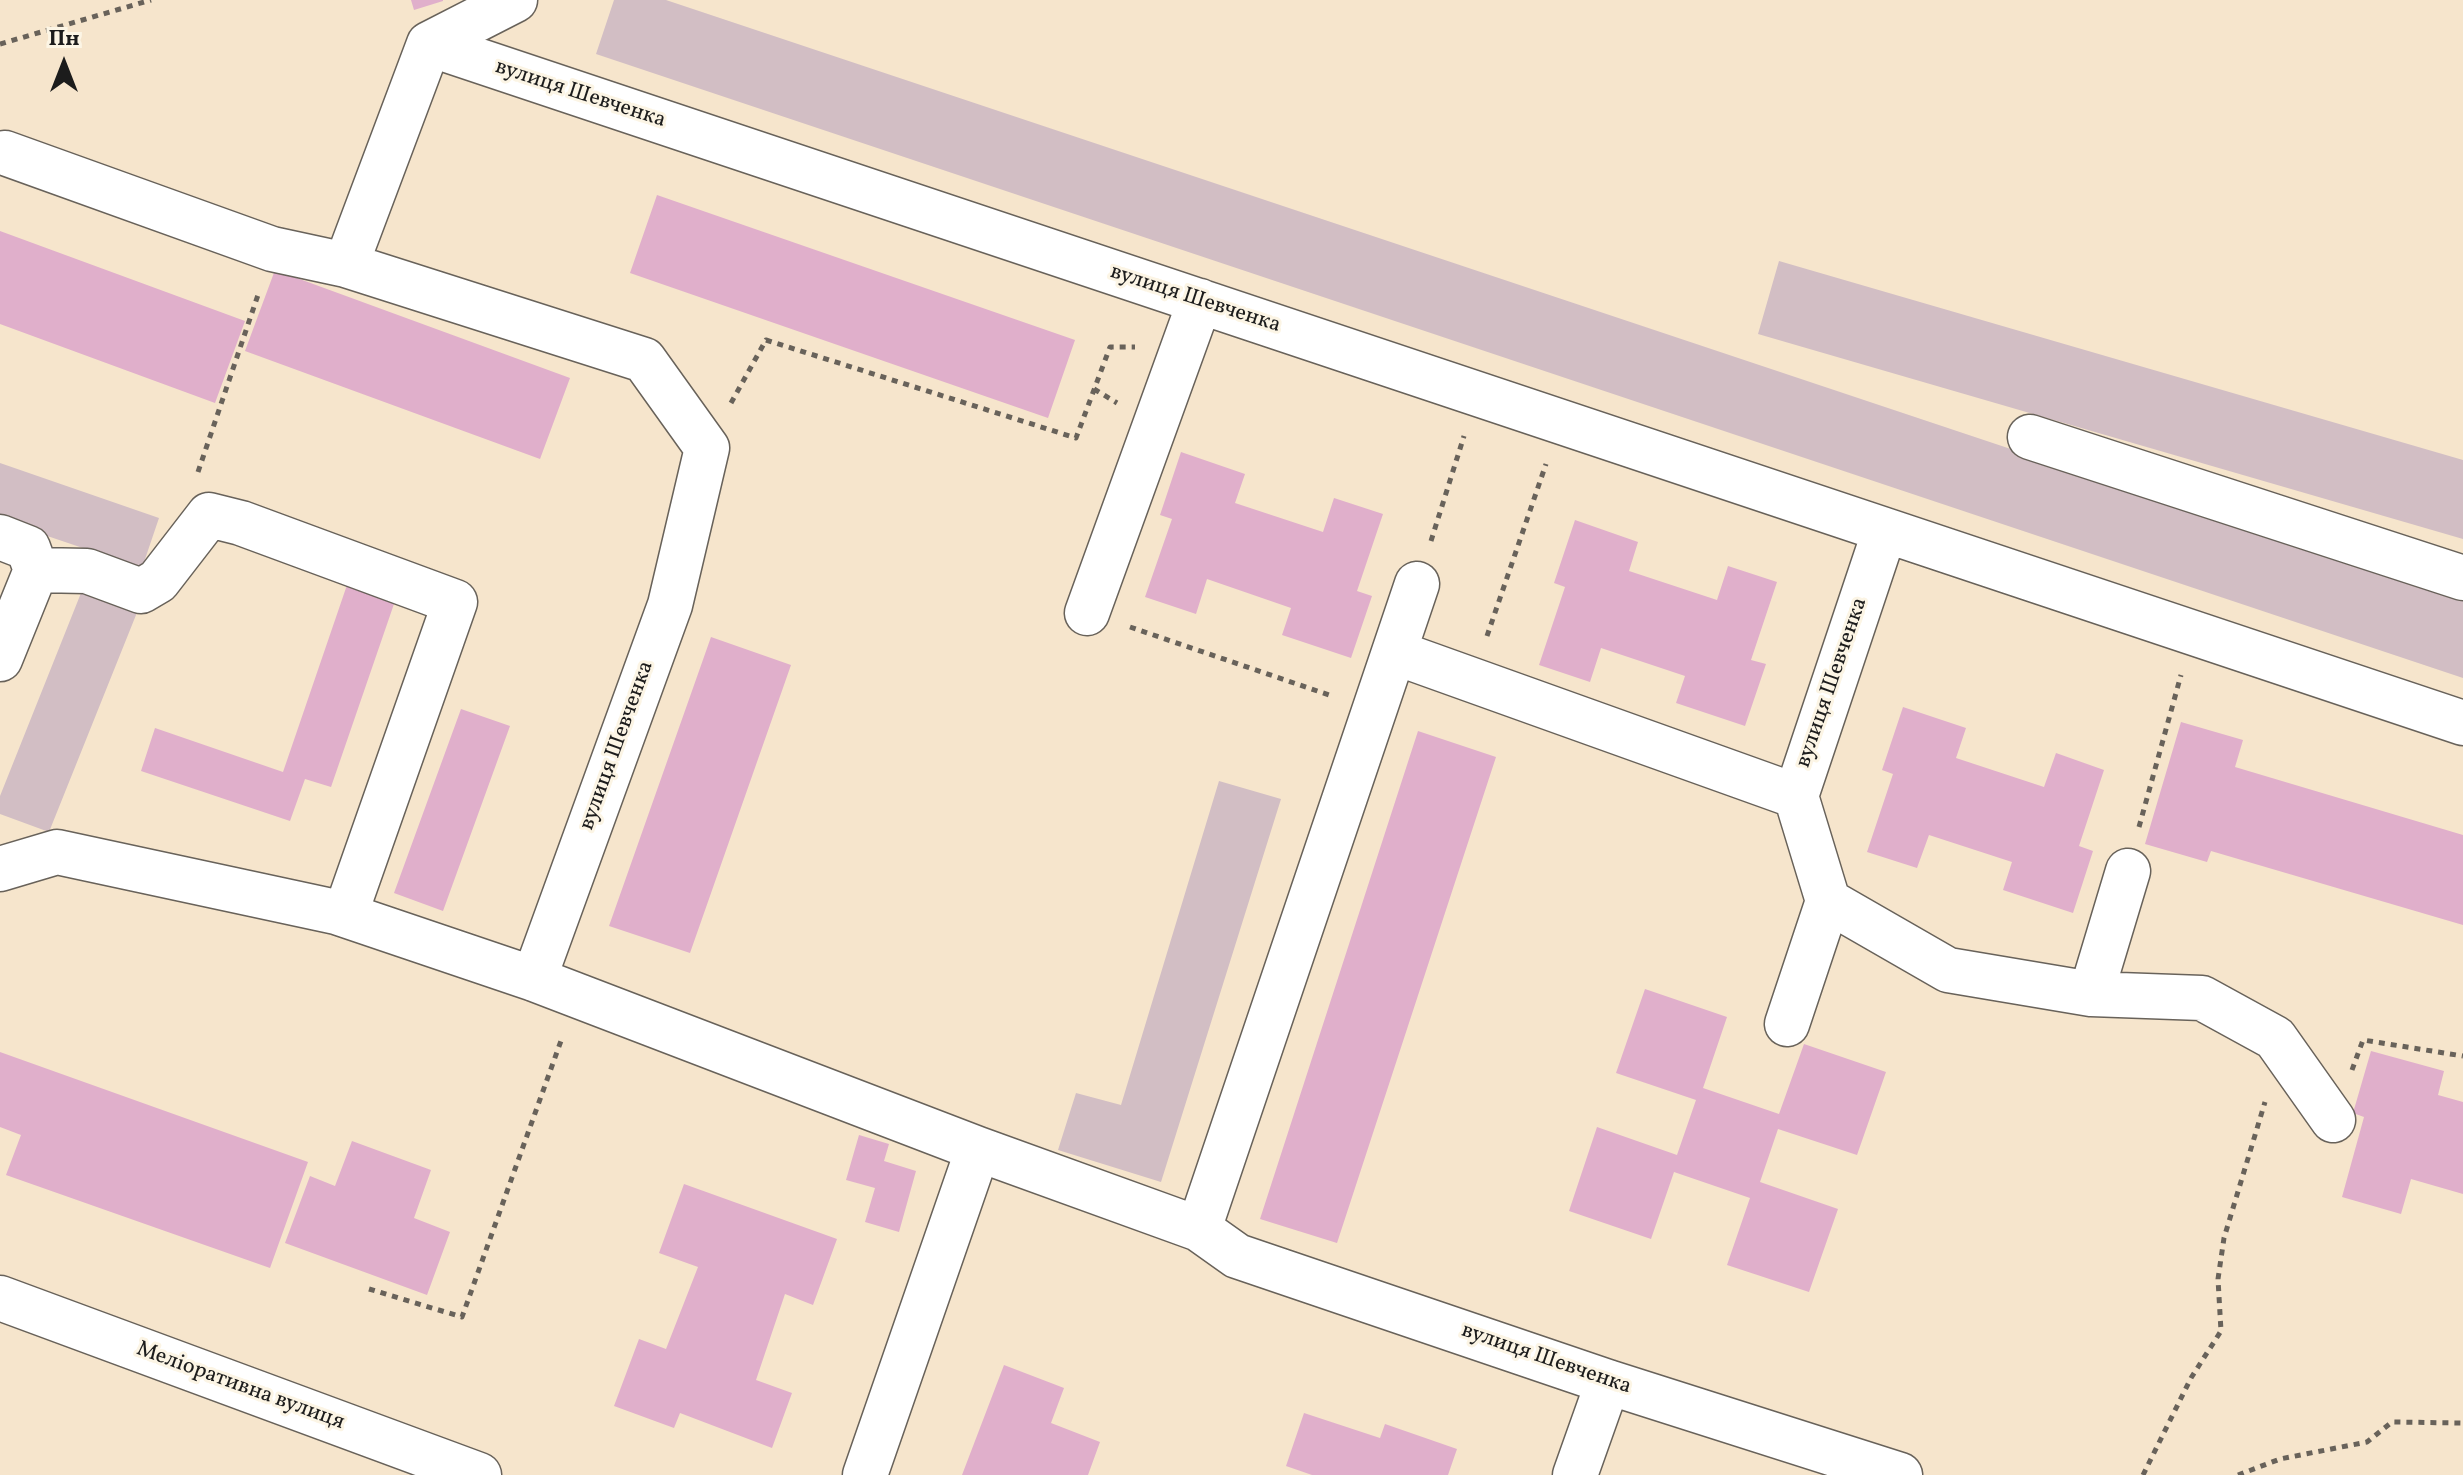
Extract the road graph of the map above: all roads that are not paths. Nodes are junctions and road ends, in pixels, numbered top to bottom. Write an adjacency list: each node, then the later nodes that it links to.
1 (515, 0): 2 (street)
2 (429, 44): 4 (street); 5 (street, вулиця Шевченка)
3 (5, 153): 4 (street, вулиця Шевченка)
4 (346, 265): 21 (street, вулиця Шевченка)
5 (1200, 301): 7 (street, вулиця Шевченка); 12 (street)
6 (2030, 437): 10 (street)
7 (1885, 530): 15 (street, вулиця Шевченка); 16 (street, вулиця Шевченка)
8 (0, 537): 9 (street)
9 (36, 570): 14 (street); 20 (street)
10 (2463, 578)
11 (1417, 584): 13 (street)
12 (1087, 613)
13 (1394, 652): 16 (street, вулиця Шевченка); 26 (street)
14 (0, 659)
15 (2463, 723)
16 (1796, 796): 19 (street)
17 (0, 869): 20 (street, вулиця Шевченка)
18 (2128, 871): 22 (street)
19 (1828, 901): 22 (street); 23 (street)
20 (345, 915): 21 (street, вулиця Шевченка)
21 (534, 979): 25 (street, вулиця Шевченка)
22 (2091, 994): 24 (street)
23 (1787, 1024)
24 (2333, 1120)
25 (978, 1149): 26 (street, вулиця Шевченка); 30 (street)
26 (1199, 1229): 28 (street, вулиця Шевченка)
27 (0, 1298): 29 (street, Меліоративна вулиця)
28 (1608, 1382): 31 (street); 32 (street, вулиця Шевченка)
29 (479, 1475)
30 (865, 1475)
31 (1575, 1475)
32 (1900, 1475)

